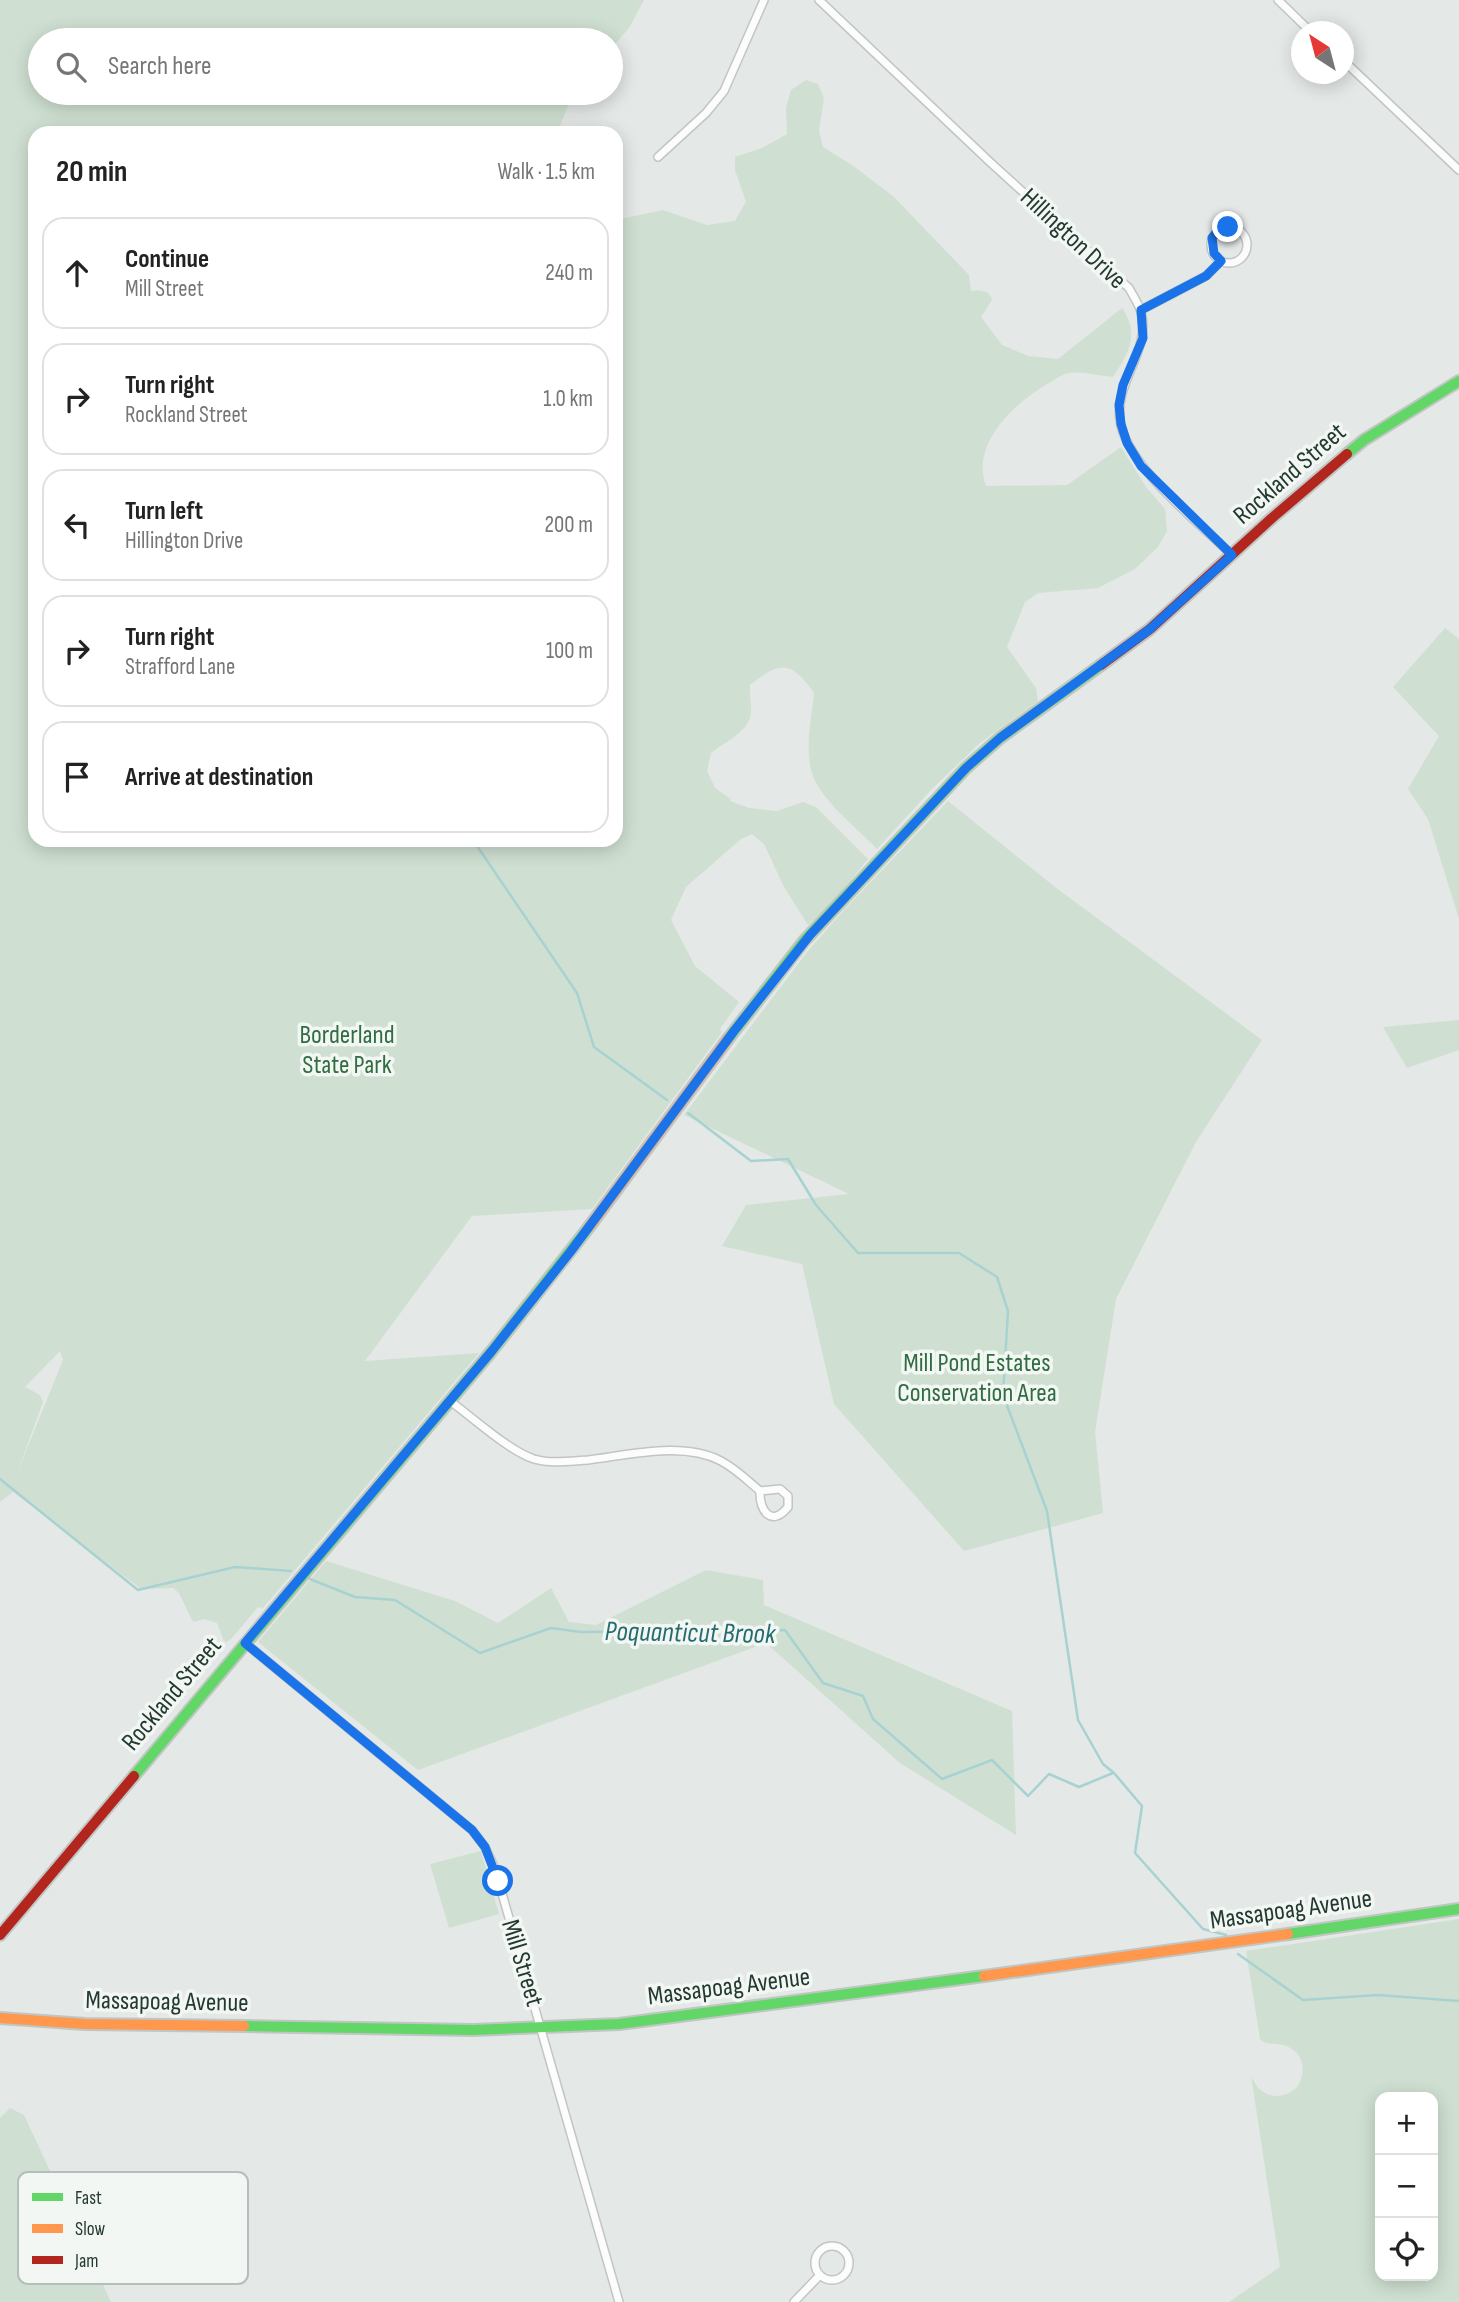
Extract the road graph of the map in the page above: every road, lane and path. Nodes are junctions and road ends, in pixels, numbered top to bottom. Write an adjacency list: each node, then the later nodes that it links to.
1 (764, 0): 6 (street)
2 (819, 0): 9 (street, Hillington Drive)
3 (1278, 0): 4 (street)
4 (1300, 21)
5 (1354, 71): 7 (street)
6 (658, 157)
7 (1459, 170)
8 (1221, 261): 8 (street); 9 (street)
9 (1141, 310): 11 (street, Hillington Drive)
10 (1459, 381): 11 (street, Rockland Street)
11 (1232, 555): 12 (street, Rockland Street)
12 (450, 1401): 13 (street); 14 (street, Rockland Street)
13 (760, 1490): 13 (street)
14 (245, 1643): 16 (street, Rockland Street); 18 (street, Mill Street)
15 (1459, 1909): 18 (street, Massapoag Avenue)
16 (0, 1935)
17 (0, 2018): 18 (street, Massapoag Avenue)
18 (542, 2029): 20 (street, Mill Street)
19 (820, 2275): 19 (street); 21 (street)
20 (619, 2302)
21 (794, 2302)

